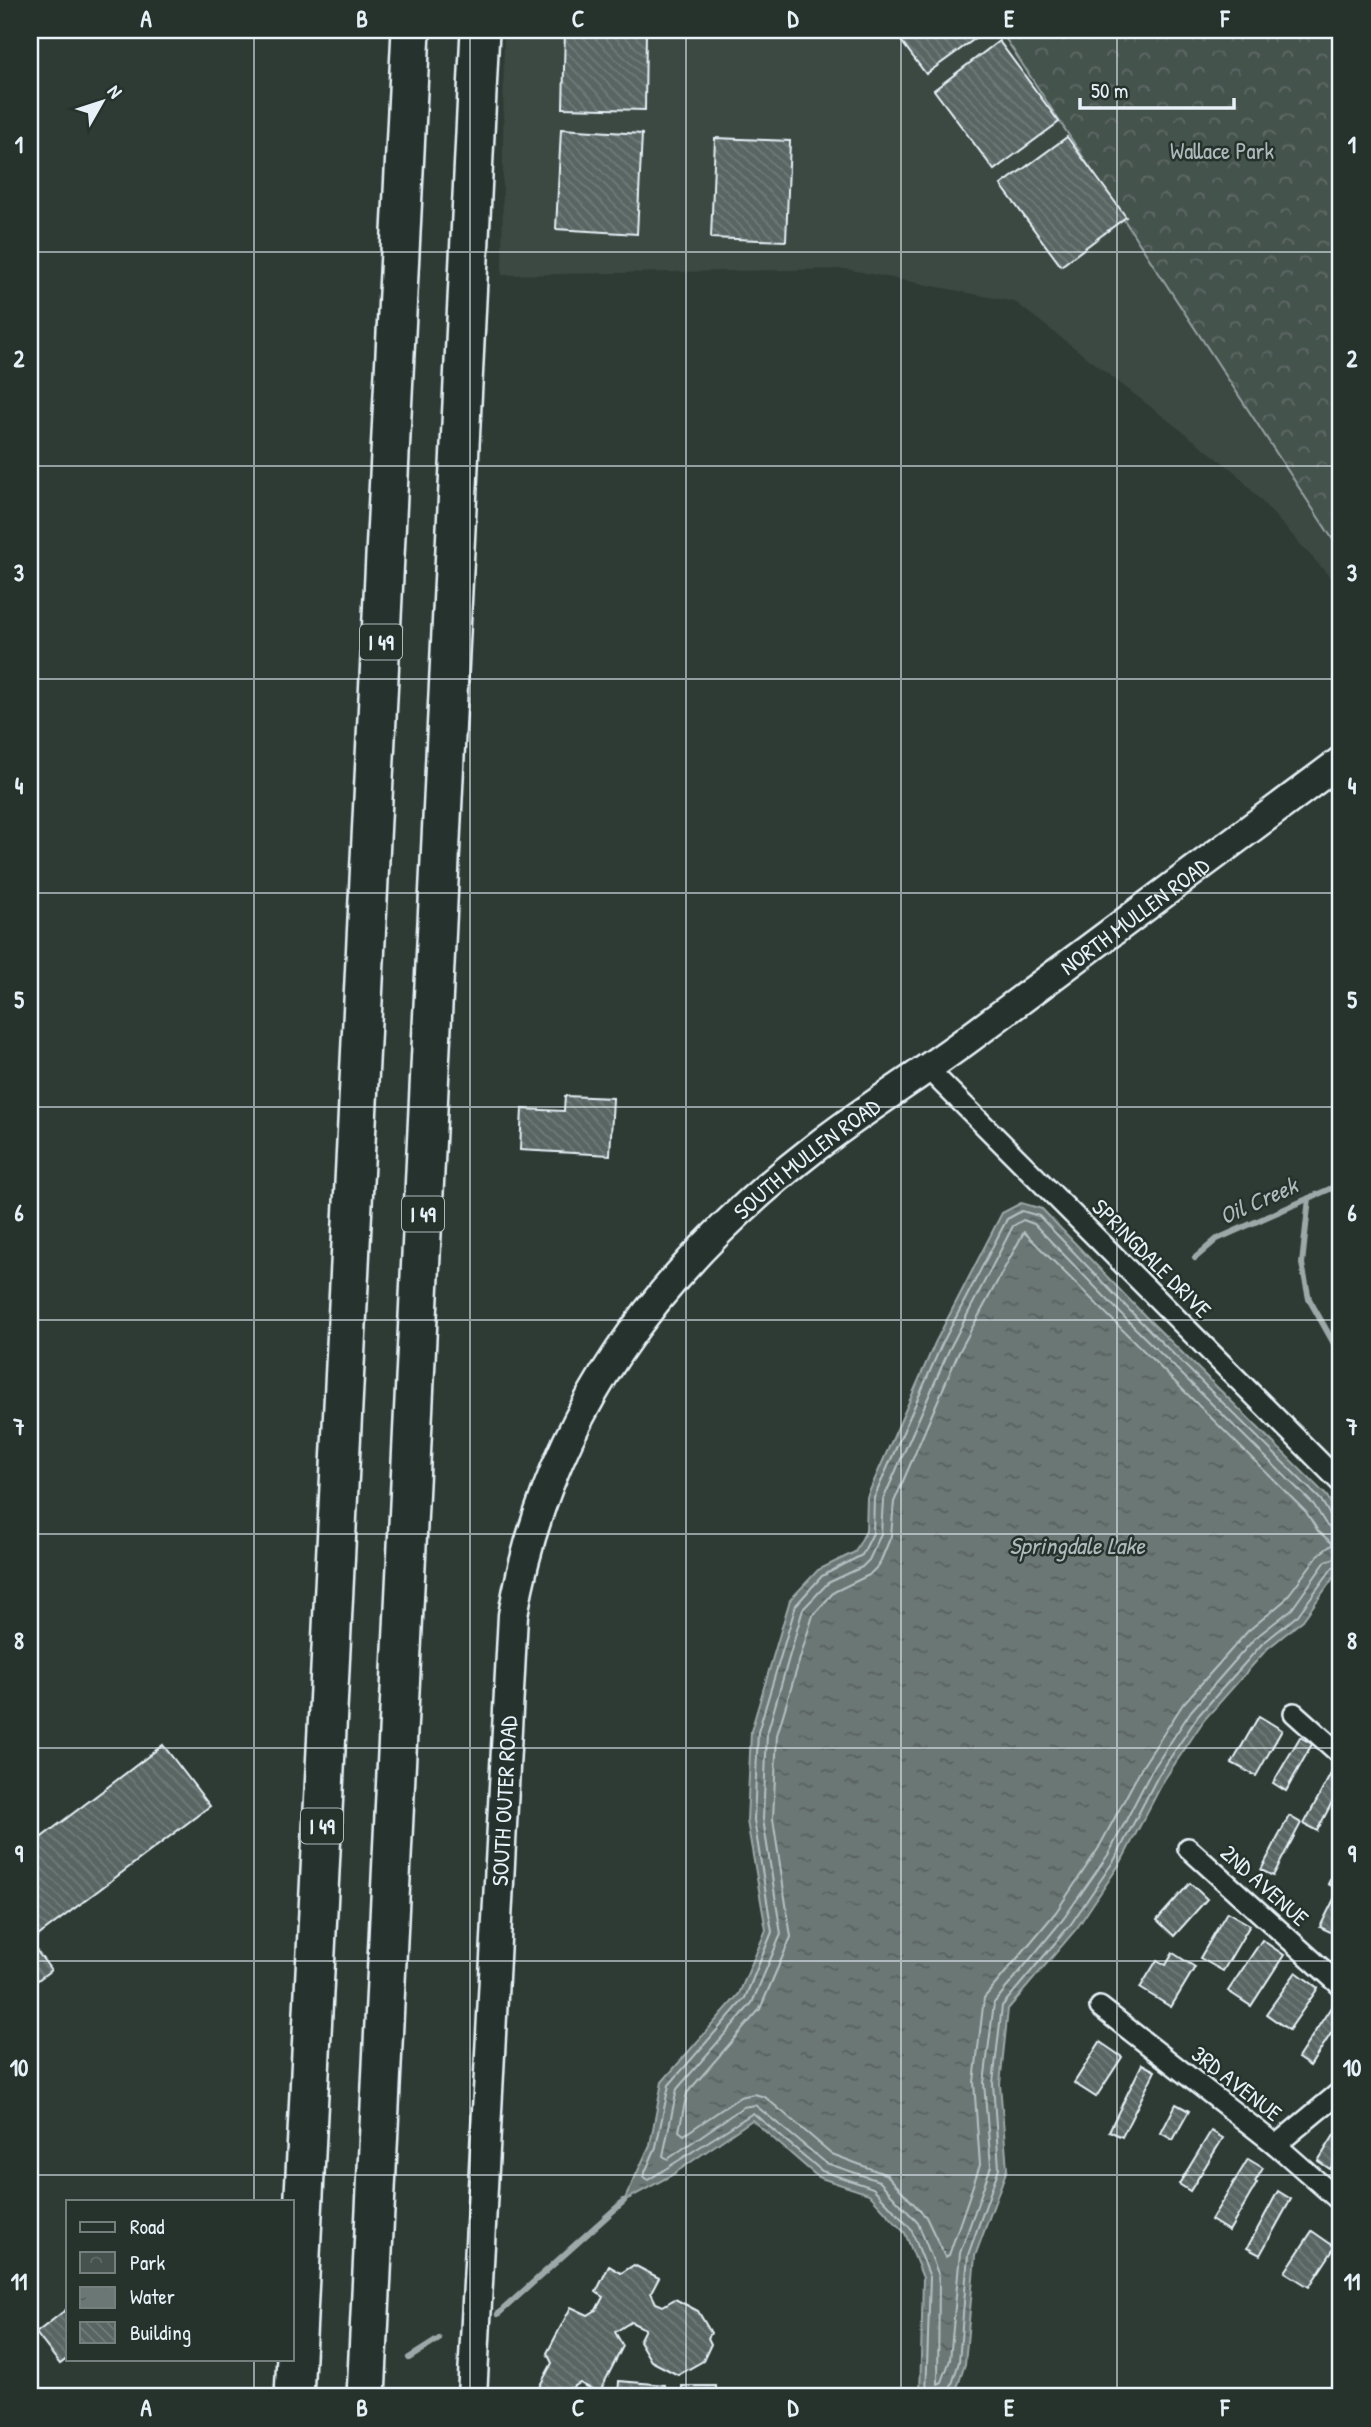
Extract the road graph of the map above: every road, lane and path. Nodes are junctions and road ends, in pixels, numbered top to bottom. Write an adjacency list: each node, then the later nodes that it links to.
1 (411, 30): 15 (highway, I 49)
2 (480, 30): 16 (highway, I 49)
3 (1341, 761): 4 (street, NORTH MULLEN ROAD)
4 (928, 1069): 5 (street, SOUTH MULLEN ROAD); 6 (street, SPRINGDALE DRIVE)
5 (695, 1256): 17 (street, SOUTH OUTER ROAD)
6 (1341, 1483)
7 (1294, 1713): 8 (street)
8 (1341, 1755)
9 (1188, 1848): 10 (street, 2ND AVENUE)
10 (1341, 1986)
11 (1100, 2007): 13 (street, 3RD AVENUE)
12 (1341, 2091): 13 (street)
13 (1276, 2145): 14 (street, 3RD AVENUE)
14 (1341, 2202)
15 (294, 2397)
16 (366, 2397)
17 (472, 2397)

